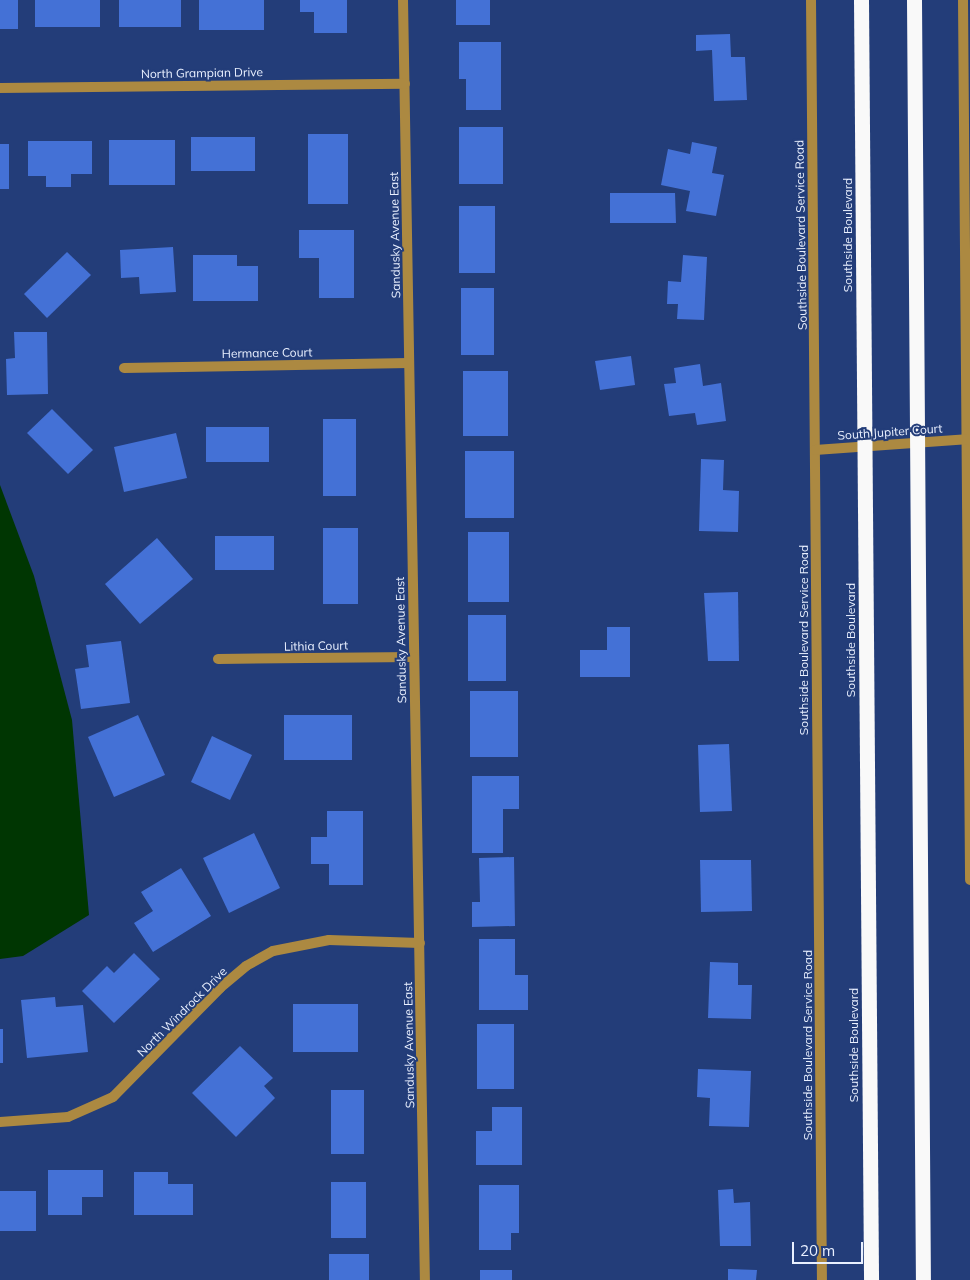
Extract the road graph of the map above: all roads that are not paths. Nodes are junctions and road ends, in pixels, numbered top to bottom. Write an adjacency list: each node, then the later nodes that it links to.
1 (403, 0): 7 (street, Sandusky Avenue East)
2 (811, 0): 14 (street, Southside Boulevard Service Road)
3 (861, 0): 13 (highway, Southside Boulevard)
4 (914, 0): 12 (highway)
5 (963, 0): 6 (street)
6 (967, 83): 11 (street)
7 (404, 84): 8 (street, North Grampian Drive); 9 (street, Sandusky Avenue East)
8 (0, 88)
9 (409, 363): 10 (street, Hermance Court); 15 (street, Sandusky Avenue East)
10 (124, 368)
11 (968, 439): 12 (street, South Jupiter Court); 17 (street)
12 (918, 442): 13 (street, South Jupiter Court); 24 (highway)
13 (864, 447): 14 (street, South Jupiter Court); 23 (highway, Southside Boulevard)
14 (815, 450): 22 (street, Southside Boulevard Service Road)
15 (414, 657): 16 (street, Lithia Court); 19 (street, Sandusky Avenue East)
16 (218, 659)
17 (969, 801): 18 (street)
18 (970, 880)
19 (420, 943): 20 (street, North Windrock Drive); 21 (street, Sandusky Avenue East)
20 (0, 1122)
21 (424, 1280)
22 (822, 1280)
23 (871, 1280)
24 (924, 1280)

